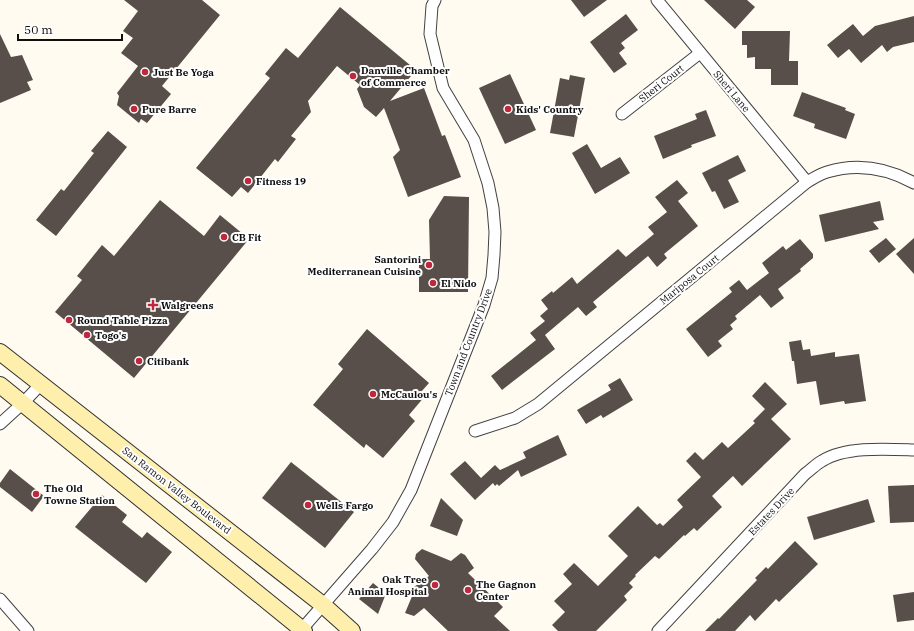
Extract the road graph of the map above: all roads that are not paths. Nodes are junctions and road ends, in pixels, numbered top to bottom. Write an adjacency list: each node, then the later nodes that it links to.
1 (434, 0): 15 (street, Town and Country Drive)
2 (657, 0): 3 (street, Sheri Lane)
3 (700, 53): 4 (street, Sheri Court); 5 (street, Sheri Lane)
4 (622, 114)
5 (807, 182): 6 (street, Mariposa Court); 12 (street, Mariposa Court)
6 (914, 183)
7 (0, 352): 8 (main road, San Ramon Valley Boulevard)
8 (41, 384): 10 (street); 15 (main road, San Ramon Valley Boulevard)
9 (0, 385): 10 (main road)
10 (23, 403): 11 (street); 17 (main road)
11 (0, 424)
12 (475, 431)
13 (914, 450): 19 (street, Estates Drive)
14 (0, 599): 16 (street)
15 (323, 605): 17 (street, Town and Country Drive); 18 (main road, San Ramon Valley Boulevard)
16 (25, 630)
17 (303, 630)
18 (352, 631)
19 (658, 631)

